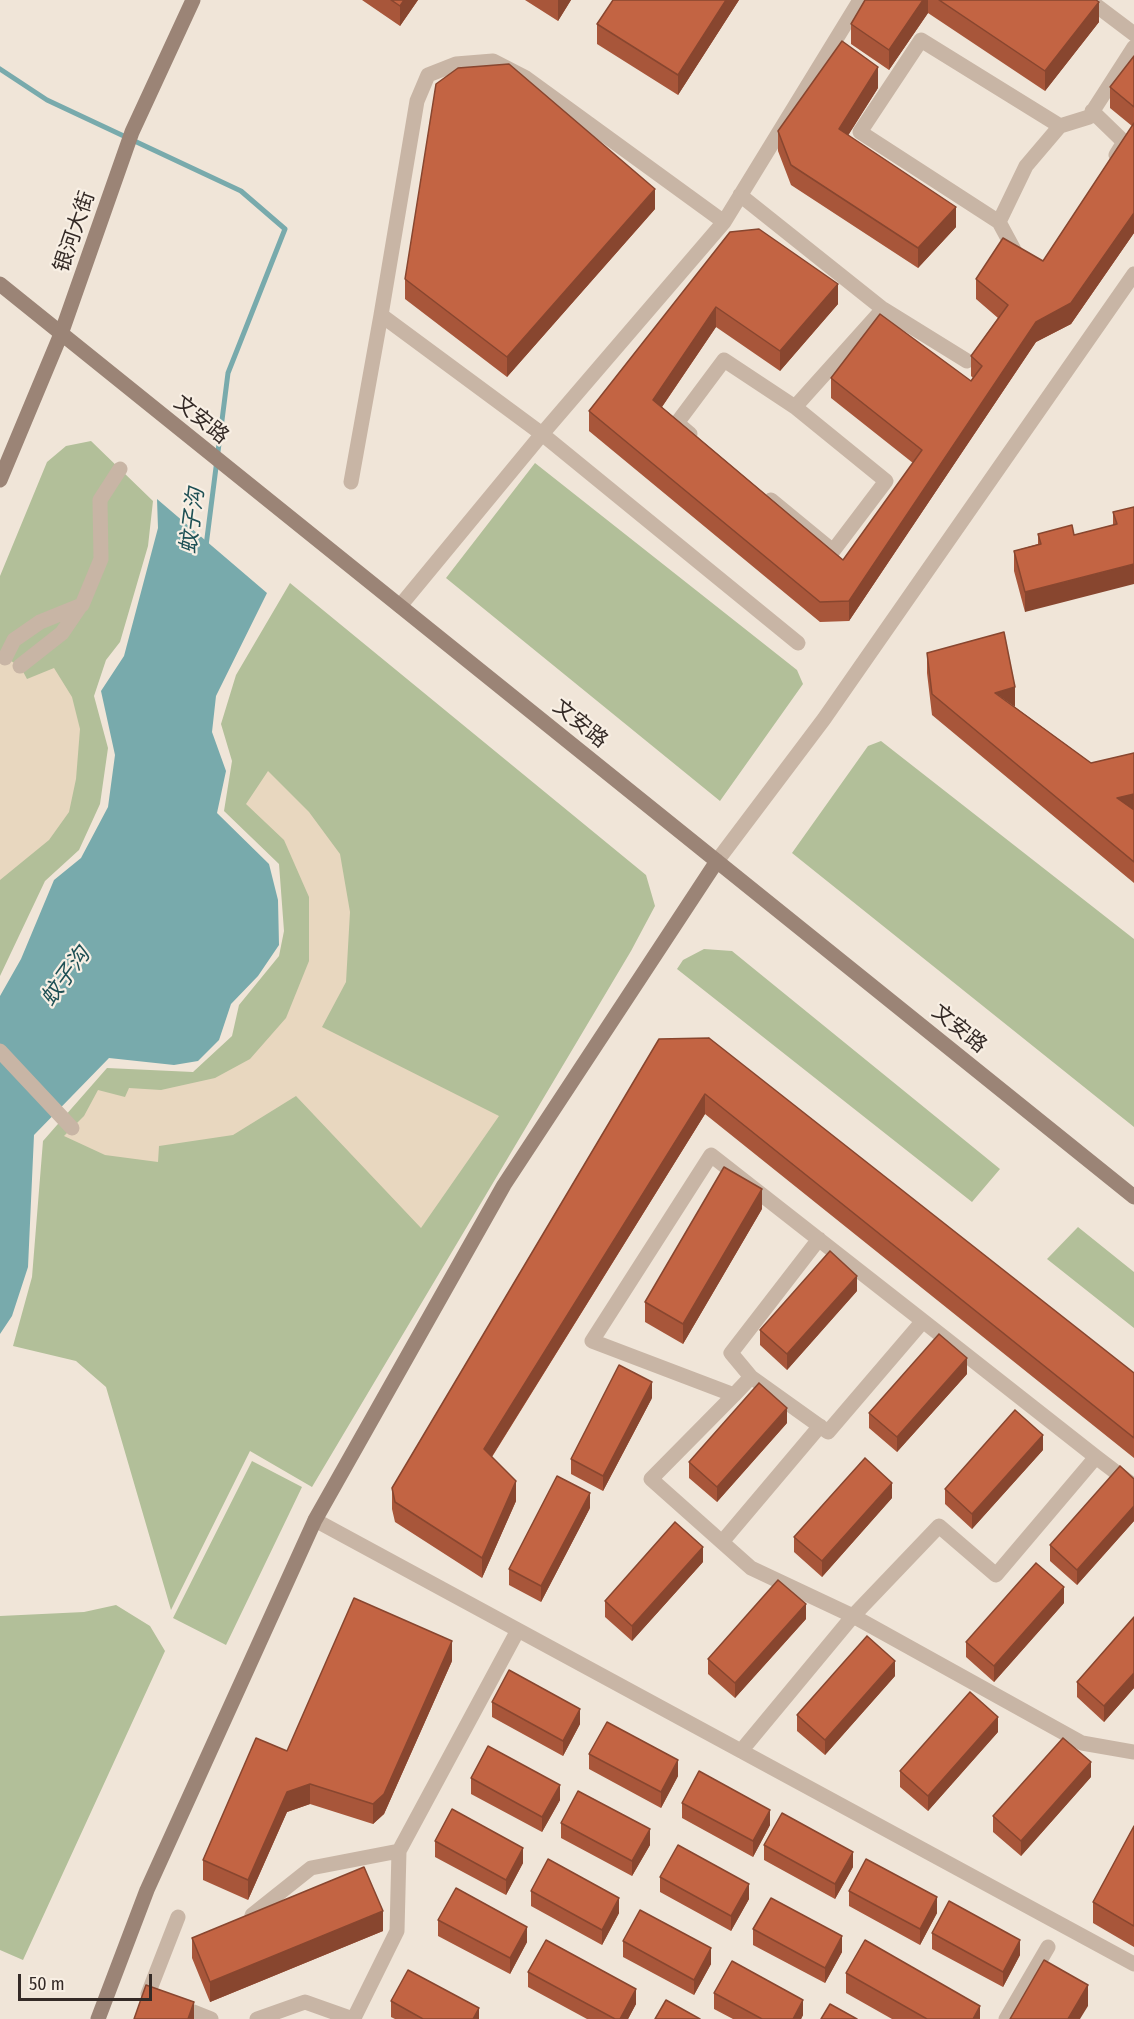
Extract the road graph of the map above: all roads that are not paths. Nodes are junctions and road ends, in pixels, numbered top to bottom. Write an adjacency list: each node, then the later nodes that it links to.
1 (193, 0): 17 (main road, 银河大街)
2 (860, 0): 9 (street)
3 (1089, 0): 4 (street)
4 (1134, 34)
5 (1134, 47): 6 (street)
6 (1092, 111): 7 (street); 8 (street)
7 (1060, 126): 11 (street); 11 (street)
8 (1106, 170)
9 (740, 195): 10 (street); 15 (street)
10 (724, 222): 16 (street); 20 (street)
11 (999, 222): 12 (street)
12 (1037, 262)
13 (1134, 274): 31 (street)
14 (0, 284): 17 (main road, 文安路)
15 (883, 309): 18 (street); 19 (street)
16 (381, 315): 20 (street); 24 (street)
17 (61, 334): 23 (main road, 银河大街); 27 (main road, 文安路)
18 (967, 362)
19 (795, 407): 21 (street); 25 (street)
20 (542, 434): 27 (street); 28 (street)
21 (704, 445)
22 (120, 469): 26 (street)
23 (0, 480)
24 (351, 483)
25 (759, 490)
26 (82, 605): 29 (street); 30 (street)
27 (400, 606): 31 (main road, 文安路)
28 (798, 643)
29 (5, 658)
30 (20, 666)
31 (717, 861): 34 (main road, 文安路); 42 (main road)
32 (0, 1052): 33 (street)
33 (72, 1128)
34 (1134, 1197)
35 (819, 1239): 36 (street); 37 (street); 38 (street)
36 (923, 1321): 39 (street); 40 (street)
37 (752, 1377): 38 (street); 39 (street)
38 (734, 1395): 43 (street)
39 (820, 1426): 43 (street)
40 (1096, 1457): 41 (street); 44 (street)
41 (1134, 1486)
42 (315, 1520): 45 (street); 53 (main road)
43 (722, 1542): 44 (street)
44 (852, 1616): 46 (street); 47 (street)
45 (518, 1630): 46 (street); 48 (street)
46 (741, 1751): 52 (street)
47 (1134, 1752)
48 (399, 1851): 49 (street); 56 (street)
49 (252, 1915)
50 (178, 1917): 54 (street)
51 (1048, 1947): 57 (street)
52 (1134, 1964)
53 (98, 2019)
54 (211, 2019)
55 (256, 2019): 56 (street)
56 (354, 2019)
57 (1006, 2019)

